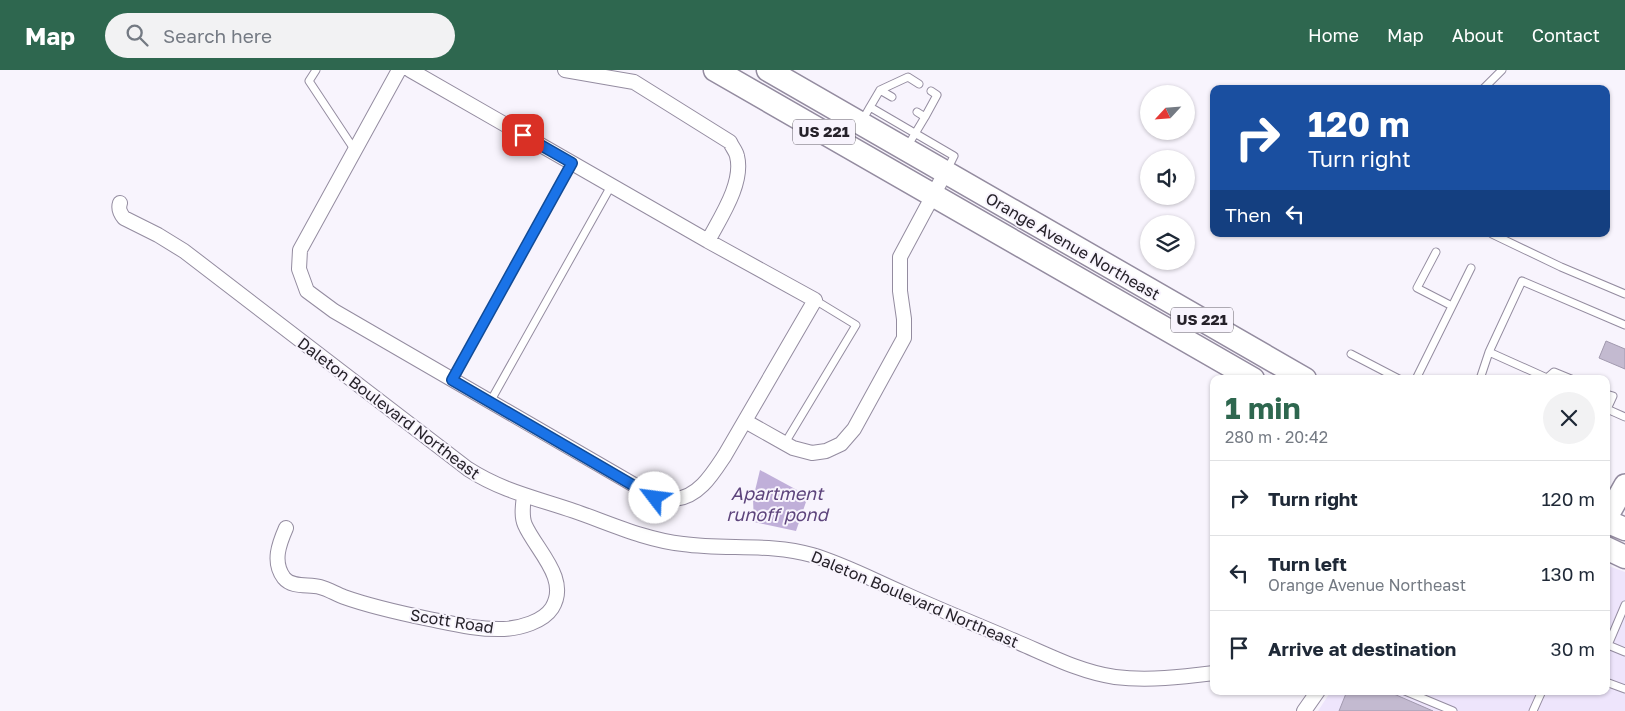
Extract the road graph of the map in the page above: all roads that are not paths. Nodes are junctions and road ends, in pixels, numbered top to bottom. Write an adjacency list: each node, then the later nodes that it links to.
1 (316, 70): 17 (lane)
2 (399, 70): 17 (street)
3 (410, 70): 18 (street)
4 (565, 70): 24 (street)
5 (715, 70): 21 (highway, Orange Avenue Northeast / US 221)
6 (768, 70): 14 (highway, Orange Avenue Northeast / US 221)
7 (1502, 70): 9 (lane)
8 (919, 84): 10 (lane)
9 (1489, 85)
10 (880, 90): 12 (lane); 14 (lane)
11 (931, 91): 15 (lane)
12 (892, 97)
13 (917, 112): 15 (lane)
14 (865, 115): 16 (highway, Orange Avenue Northeast / US 221)
15 (925, 117): 16 (lane)
16 (910, 142): 19 (highway, Orange Avenue Northeast / US 221)
17 (354, 149): 41 (street)
18 (572, 163): 20 (street); 41 (lane)
19 (945, 173): 21 (street); 34 (highway, Orange Avenue Northeast / US 221)
20 (611, 186): 24 (street); 42 (lane)
21 (933, 196): 33 (highway, Orange Avenue Northeast / US 221); 46 (street)
22 (120, 203): 48 (street, Daleton Boulevard Northeast)
23 (1498, 237): 27 (lane)
24 (708, 241): 28 (street)
25 (1436, 252): 29 (lane)
26 (1471, 268): 29 (lane)
27 (1625, 294)
28 (815, 300): 45 (street); 46 (lane)
29 (1452, 306): 36 (lane)
30 (1625, 325): 31 (lane)
31 (1489, 352): 37 (lane); 38 (lane)
32 (1351, 354): 35 (lane)
33 (1246, 375)
34 (1298, 375)
35 (1391, 375)
36 (1418, 375)
37 (1481, 375)
38 (1539, 375)
39 (1550, 375): 40 (lane)
40 (1561, 375)
41 (452, 380): 42 (street)
42 (490, 402): 45 (street)
43 (1610, 411): 44 (lane)
44 (1625, 417)
45 (745, 421): 46 (street)
46 (785, 444)
47 (1625, 485): 49 (main road)
48 (524, 495): 51 (street, Scott Road); 59 (street, Daleton Boulevard Northeast)
49 (1610, 513)
50 (1610, 522): 52 (highway)
51 (286, 528)
52 (1625, 529)
53 (1610, 550): 54 (highway)
54 (1625, 557)
55 (1625, 605): 56 (lane)
56 (1610, 640)
57 (1610, 646): 58 (lane)
58 (1625, 652)
59 (1210, 673)
60 (1610, 683): 61 (lane)
61 (1625, 689)
62 (1315, 695): 65 (street)
63 (1415, 695): 66 (lane)
64 (1540, 695): 67 (lane)
65 (1304, 711)
66 (1453, 711)
67 (1533, 711)

